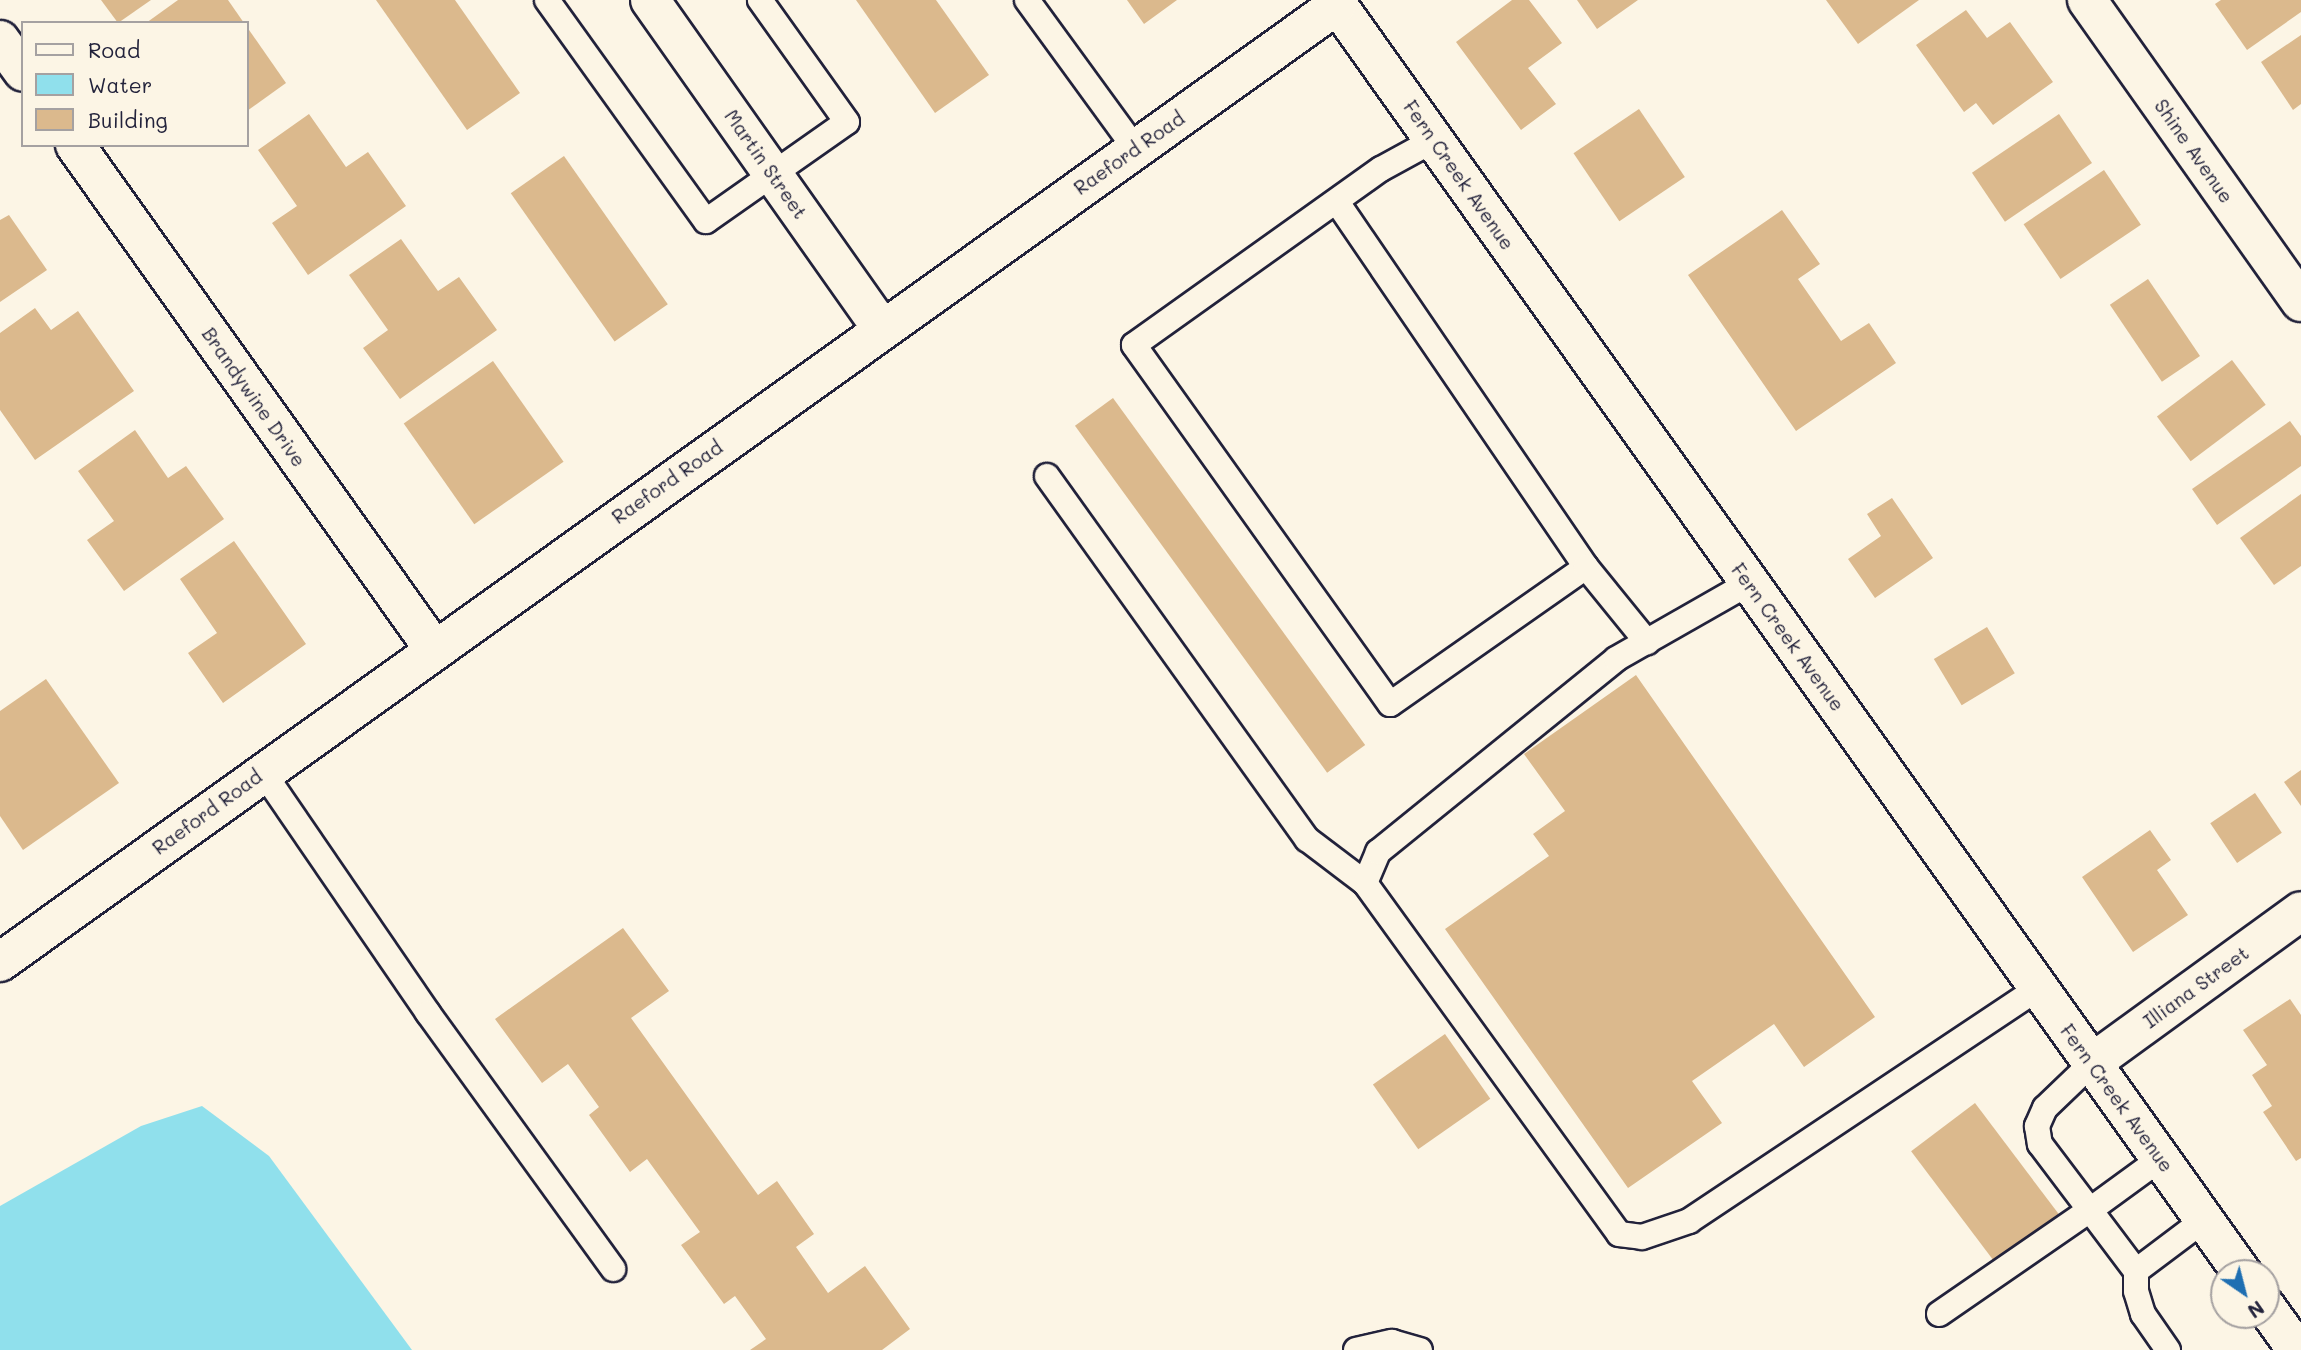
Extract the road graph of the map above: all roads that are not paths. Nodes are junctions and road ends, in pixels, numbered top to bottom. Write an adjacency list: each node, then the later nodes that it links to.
1 (547, 0): 12 (lane)
2 (650, 0): 12 (street, Martin Street)
3 (760, 0): 12 (lane)
4 (1027, 0): 11 (lane)
5 (2087, 0): 14 (street, Shine Avenue)
6 (1338, 2): 9 (street, Fern Creek Avenue); 11 (street, Raeford Road)
7 (0, 40): 8 (street)
8 (21, 69)
9 (1434, 140): 13 (lane); 18 (street, Fern Creek Avenue)
10 (76, 147): 20 (street, Brandywine Drive)
11 (1135, 148): 15 (street, Raeford Road)
12 (773, 174): 15 (street, Martin Street)
13 (1337, 202): 17 (lane); 17 (lane)
14 (2301, 302)
15 (882, 329): 20 (street, Raeford Road)
16 (1047, 476): 22 (lane)
17 (1586, 567): 19 (lane)
18 (1749, 583): 19 (lane); 25 (street, Fern Creek Avenue)
19 (1647, 642): 22 (lane)
20 (433, 649): 21 (street, Raeford Road)
21 (263, 772): 24 (street, Raeford Road); 31 (lane)
22 (1365, 883): 25 (lane)
23 (2301, 911): 26 (street, Illiana Street)
24 (0, 962)
25 (2039, 988): 26 (street, Fern Creek Avenue)
26 (2092, 1063): 27 (street, Fern Creek Avenue); 28 (lane)
27 (2161, 1159): 28 (lane); 29 (street, Fern Creek Avenue)
28 (2090, 1210): 32 (lane); 33 (lane)
29 (2204, 1220): 30 (street, Fern Creek Avenue); 32 (lane)
30 (2232, 1259)
31 (613, 1269)
32 (2136, 1281): 37 (lane)
33 (1939, 1314)
34 (2280, 1326): 38 (street)
35 (1356, 1350): 36 (lane)
36 (1420, 1350)
37 (2168, 1350)
38 (2297, 1350)

